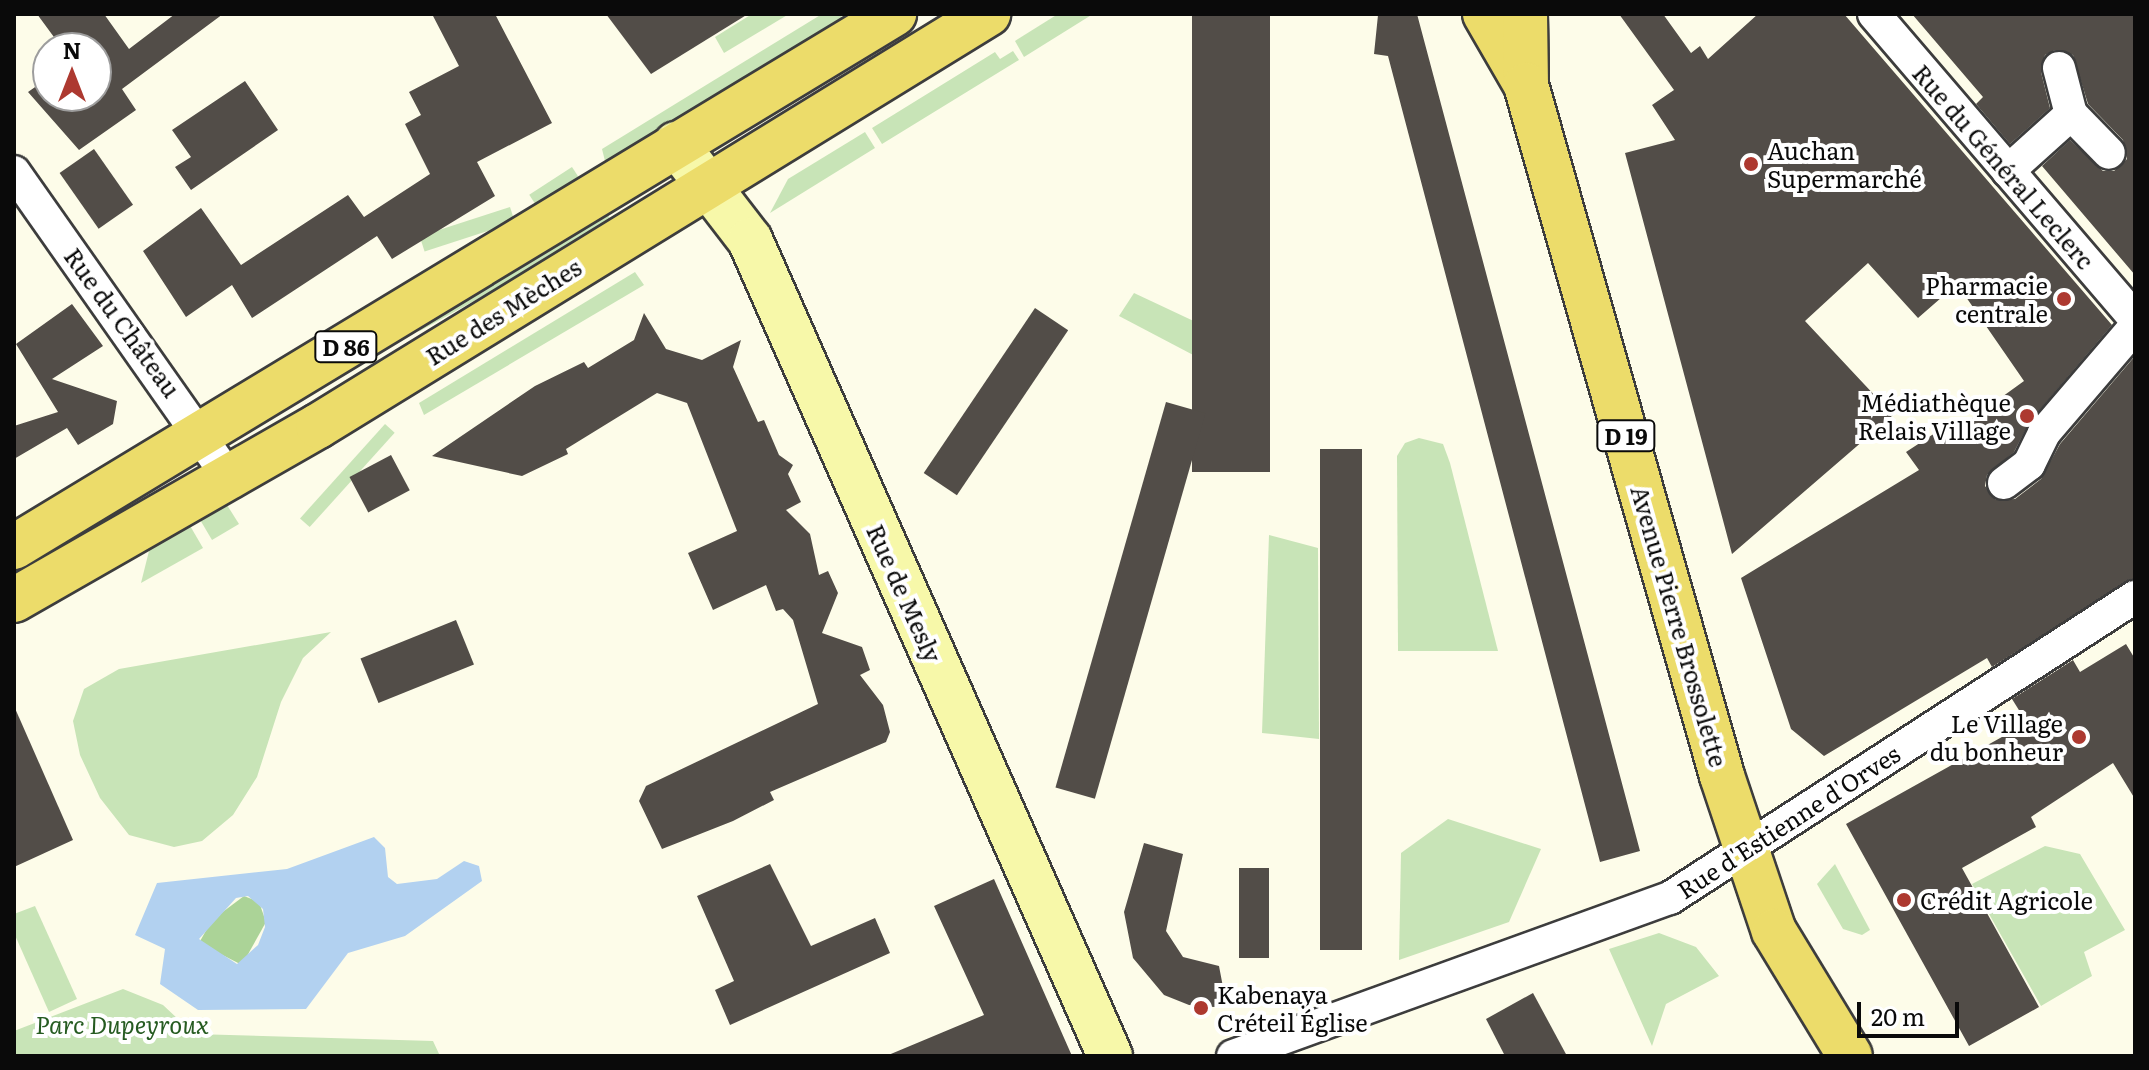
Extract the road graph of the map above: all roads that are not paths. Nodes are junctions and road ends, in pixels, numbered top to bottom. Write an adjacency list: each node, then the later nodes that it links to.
1 (894, 14): 9 (main road, D 86)
2 (988, 14): 13 (main road, Rue des Mèches / D 86)
3 (1485, 14): 7 (main road, Avenue Pierre Brossolette / D 19)
4 (1525, 14): 7 (main road, Avenue Pierre Brossolette / D 19)
5 (1874, 14): 11 (street, Rue du Général Leclerc)
6 (2059, 68): 8 (street)
7 (1526, 85): 22 (main road, Avenue Pierre Brossolette / D 19)
8 (2071, 114): 10 (street); 11 (street)
9 (676, 144): 13 (street, Rue de Mesly); 16 (main road, D 86)
10 (2109, 153)
11 (2008, 171): 14 (street, Rue du Général Leclerc)
12 (14, 172): 16 (street, Rue du Château)
13 (707, 186): 17 (main road, Rue des Mèches / D 86); 23 (street, Rue de Mesly)
14 (2135, 319)
15 (2135, 327): 18 (street)
16 (202, 435): 17 (street, Rue du Château); 19 (main road, D 86)
17 (227, 475): 21 (main road, Rue des Mèches / D 86)
18 (2004, 483)
19 (14, 547)
20 (2135, 597): 22 (street, Rue d'Estienne d'Orves)
21 (14, 600)
22 (1746, 849): 24 (street, Rue d'Estienne d'Orves); 25 (main road, Avenue Pierre Brossolette / D 19)
23 (1110, 1056)
24 (1233, 1056)
25 (1850, 1056)

